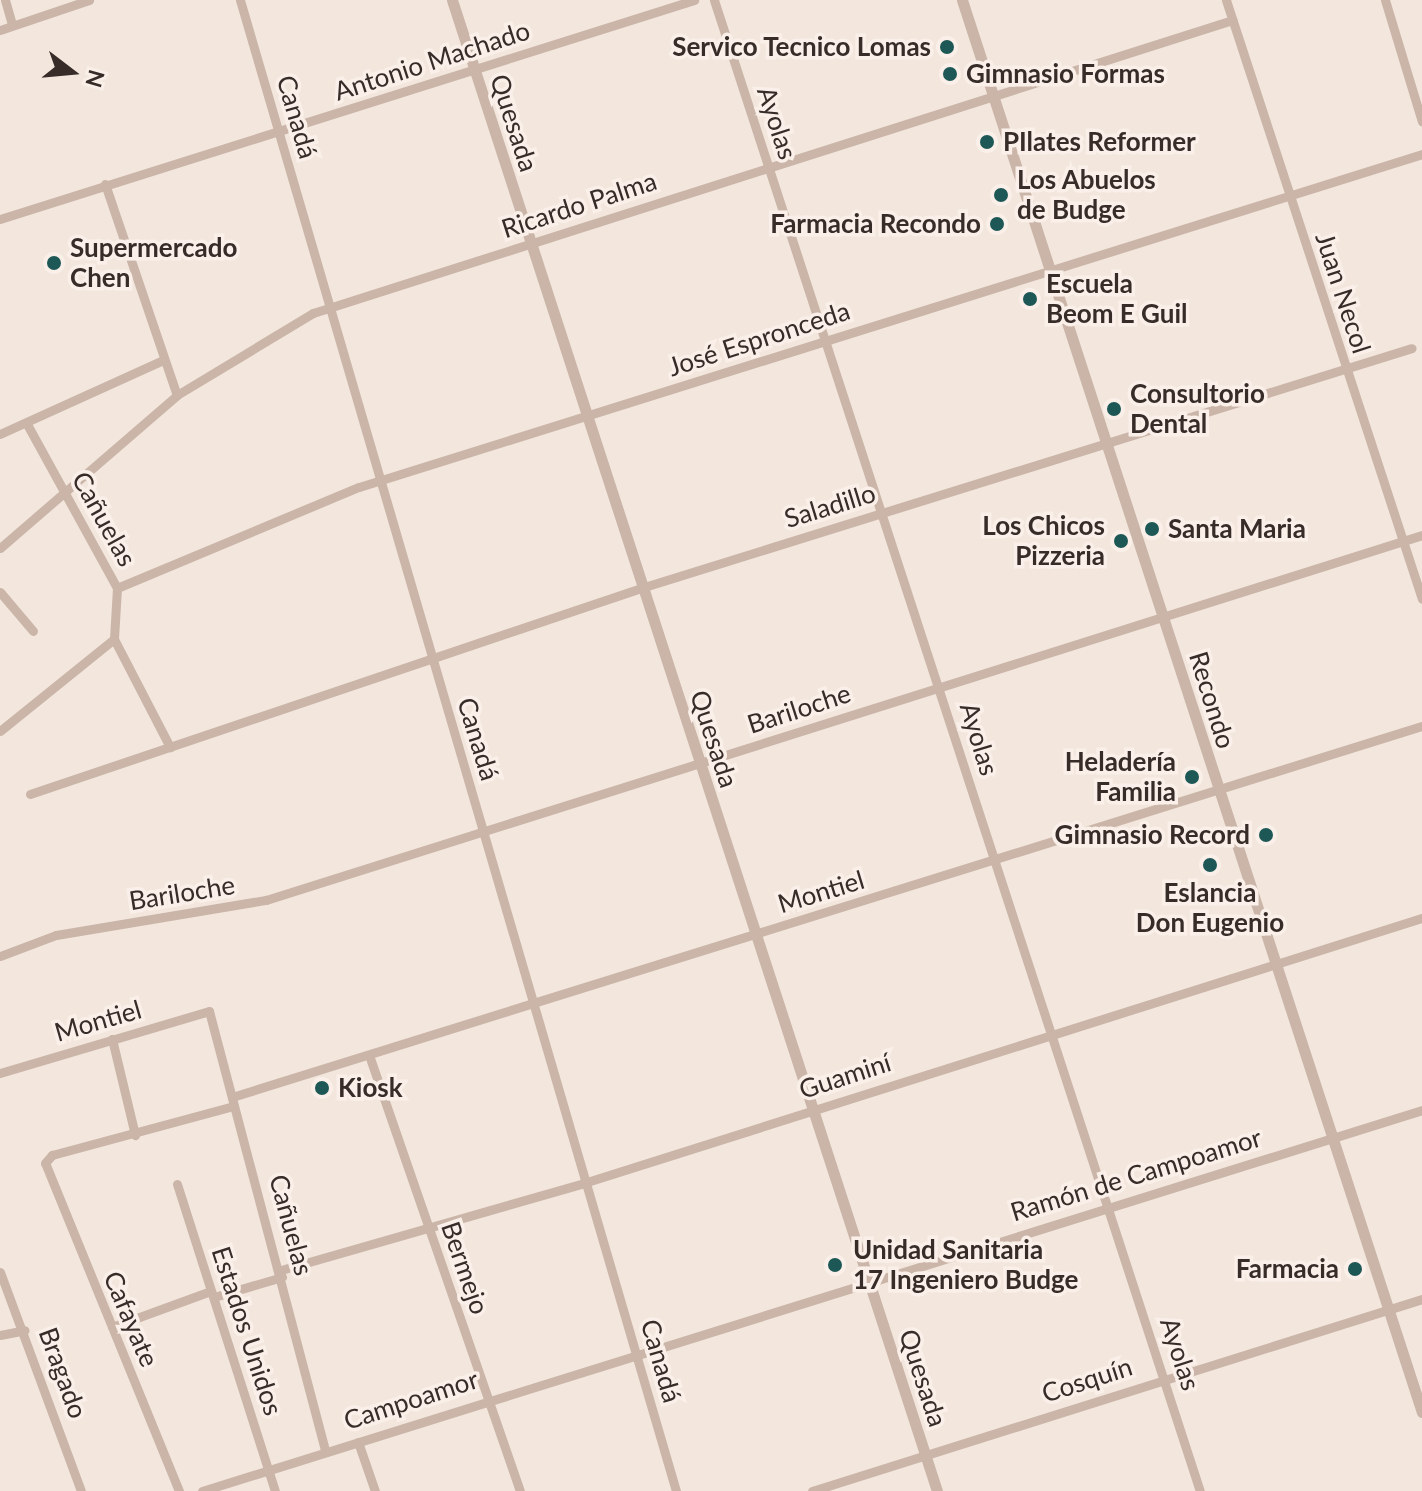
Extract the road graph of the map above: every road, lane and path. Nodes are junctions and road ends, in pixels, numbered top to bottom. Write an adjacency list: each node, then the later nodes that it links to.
1 (5, 0): 11 (street)
2 (89, 0): 11 (street)
3 (240, 0): 16 (street, Canadá)
4 (452, 0): 13 (street, Quesada)
5 (694, 0): 13 (street, Antonio Machado)
6 (714, 0): 18 (street, Ayolas)
7 (962, 0): 14 (street, Recondo)
8 (1226, 0): 10 (street, Juan Necol)
9 (1385, 0): 15 (street)
10 (1232, 20): 14 (street, Ricardo Palma); 20 (street, Juan Necol)
11 (12, 25): 12 (street)
12 (0, 30)
13 (474, 71): 16 (street, Antonio Machado); 22 (street, Quesada)
14 (992, 98): 18 (street, Ricardo Palma); 23 (street, Recondo)
15 (1422, 122)
16 (279, 132): 19 (street, Antonio Machado); 24 (street, Canadá)
17 (1422, 154): 20 (street, José Espronceda)
18 (768, 167): 22 (street, Ricardo Palma); 25 (street, Ayolas)
19 (105, 184): 21 (street, Antonio Machado); 27 (street)
20 (1288, 195): 23 (street, José Espronceda); 28 (street, Juan Necol)
21 (0, 219)
22 (529, 245): 24 (street, Ricardo Palma); 30 (street, Quesada)
23 (1050, 270): 25 (street, José Espronceda); 33 (street, Recondo)
24 (328, 307): 29 (street, Ricardo Palma); 34 (street, Canadá)
25 (825, 340): 30 (street, José Espronceda); 36 (street, Ayolas)
26 (1412, 348): 28 (street, Saladillo)
27 (161, 361): 29 (street); 31 (street)
28 (1345, 370): 33 (street, Saladillo); 38 (street, Juan Necol)
29 (177, 395): 35 (street, Ricardo Palma)
30 (586, 418): 34 (street, José Espronceda); 41 (street, Quesada)
31 (28, 426): 32 (street); 35 (street, Cañuelas)
32 (0, 434)
33 (1106, 445): 36 (street, Saladillo); 44 (street, Recondo)
34 (378, 481): 40 (street, José Espronceda); 47 (street, Canadá)
35 (60, 494): 39 (street, Ricardo Palma); 40 (street, Cañuelas)
36 (883, 513): 41 (street, Saladillo); 48 (street, Ayolas)
37 (1422, 535): 38 (street, Bariloche)
38 (1403, 541): 43 (street, Juan Necol); 44 (street, Bariloche)
39 (0, 548)
40 (117, 588): 46 (street, Cañuelas)
41 (641, 588): 47 (street, Saladillo); 52 (street, Quesada)
42 (0, 592): 45 (street)
43 (1422, 599)
44 (1164, 618): 48 (street, Bariloche); 53 (street, Recondo)
45 (33, 631)
46 (114, 639): 50 (street); 51 (street)
47 (430, 657): 51 (street, Saladillo); 55 (street, Canadá)
48 (940, 686): 52 (street, Bariloche); 56 (street, Ayolas)
49 (1422, 726): 53 (street, Montiel)
50 (0, 731)
51 (170, 747): 54 (street, Saladillo)
52 (699, 764): 55 (street, Bariloche); 58 (street, Quesada)
53 (1217, 789): 56 (street, Montiel); 60 (street, Recondo)
54 (30, 794)
55 (484, 831): 59 (street, Bariloche); 61 (street, Canadá)
56 (993, 862): 58 (street, Montiel); 63 (street, Ayolas)
57 (1422, 918): 60 (street, Guaminí)
58 (754, 935): 61 (street, Montiel); 68 (street, Quesada)
59 (0, 955)
60 (1275, 964): 63 (street, Guaminí); 71 (street, Recondo)
61 (533, 1007): 65 (street, Montiel); 73 (street, Canadá)
62 (209, 1011): 64 (street, Montiel); 67 (street, Cañuelas)
63 (1051, 1031): 68 (street, Guaminí); 75 (street, Ayolas)
64 (112, 1039): 66 (street, Montiel); 70 (street)
65 (370, 1058): 67 (street, Montiel); 76 (street, Bermejo)
66 (0, 1073)
67 (233, 1102): 70 (street, Montiel); 78 (street, Cañuelas)
68 (813, 1110): 73 (street, Guaminí); 79 (street, Quesada)
69 (1422, 1110): 71 (street, Ramón de Campoamor)
70 (135, 1135): 72 (street, Montiel)
71 (1330, 1138): 75 (street, Ramón de Campoamor); 82 (street, Recondo)
72 (45, 1163): 83 (street, Cafayate)
73 (587, 1182): 76 (street, Guaminí); 86 (street, Canadá)
74 (177, 1184): 80 (street, Estados Unidos)
75 (1109, 1206): 79 (street, Ramón de Campoamor); 87 (street, Ayolas)
76 (428, 1228): 78 (street, Guaminí); 88 (street, Bermejo)
77 (0, 1272): 84 (street, Bragado)
78 (282, 1274): 80 (street, Guaminí); 91 (street, Cañuelas)
79 (868, 1282): 86 (street, Ramón de Campoamor); 92 (street, Quesada)
80 (212, 1294): 83 (street, Guaminí); 93 (street, Estados Unidos)
81 (1422, 1299): 82 (street, Cosquín)
82 (1386, 1310): 87 (street, Cosquín); 89 (street, Recondo)
83 (112, 1327): 95 (street, Cafayate)
84 (25, 1330): 85 (street); 94 (street, Bragado)
85 (0, 1335)
86 (636, 1356): 88 (street, Campoamor); 100 (street, Canadá)
87 (1165, 1379): 92 (street, Cosquín); 103 (street, Ayolas)
88 (487, 1398): 90 (street, Campoamor); 99 (street, Bermejo)
89 (1422, 1412)
90 (358, 1442): 91 (street, Campoamor); 98 (street)
91 (325, 1451): 93 (street, Campoamor)
92 (925, 1455): 101 (street, Cosquín); 102 (street, Quesada)
93 (269, 1467): 96 (street, Campoamor); 97 (street, Estados Unidos)
94 (81, 1491)
95 (179, 1491)
96 (202, 1491)
97 (275, 1491)
98 (375, 1491)
99 (520, 1491)
100 (676, 1491)
101 (812, 1491)
102 (937, 1491)
103 (1200, 1491)

